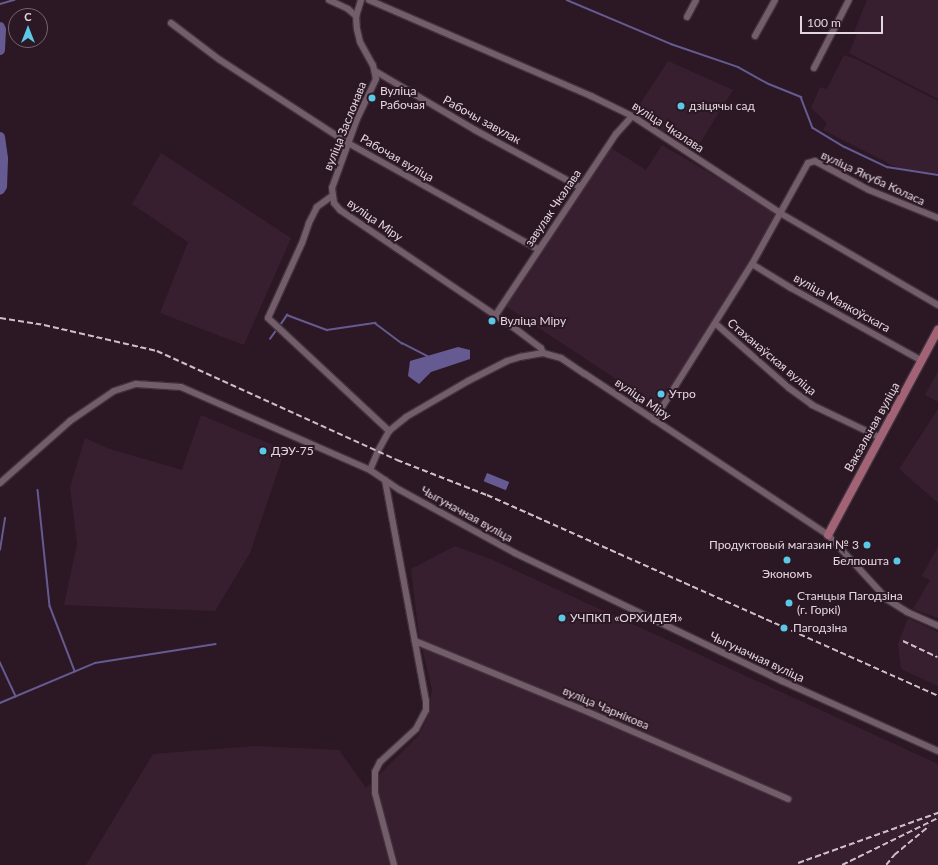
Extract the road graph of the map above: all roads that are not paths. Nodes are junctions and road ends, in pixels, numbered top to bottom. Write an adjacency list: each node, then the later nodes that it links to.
1 (329, 0): 7 (street)
2 (361, 0): 7 (street, вуліца Заслонава)
3 (369, 0): 13 (street, вуліца Чкалава)
4 (696, 0): 8 (street)
5 (775, 0): 10 (street)
6 (849, 0): 11 (street)
7 (356, 16): 12 (street, вуліца Заслонава)
8 (687, 17)
9 (171, 24): 14 (street, Рабочая вуліца)
10 (755, 36)
11 (814, 68)
12 (375, 71): 14 (street, вуліца Заслонава); 15 (street, Рабочы завулак)
13 (632, 116): 15 (street, завулак Чкалава); 17 (street, вуліца Чкалава)
14 (348, 143): 16 (street, вуліца Заслонава); 19 (street, Рабочая вуліца)
15 (580, 187): 19 (street, завулак Чкалава)
16 (332, 196): 22 (street, вуліца Міру); 28 (street)
17 (780, 213): 18 (street, вуліца Якуба Коласа); 20 (street, Стаханаўская вуліца); 21 (street, вуліца Чкалава)
18 (938, 218)
19 (538, 249): 22 (street, завулак Чкалава)
20 (752, 264): 23 (street, Стаханаўская вуліца); 26 (street, вуліца Маякоўскага)
21 (938, 305)
22 (495, 316): 25 (street, вуліца Міру)
23 (716, 324): 27 (street, Стаханаўская вуліца); 29 (street, Стаханаўская вуліца)
24 (938, 330): 26 (main road, Вакзальная вуліца)
25 (543, 353): 27 (street, вуліца Міру); 28 (street)
26 (922, 361): 29 (main road, Вакзальная вуліца)
27 (654, 420): 33 (street, вуліца Міру)
28 (388, 431): 30 (street)
29 (879, 437): 33 (main road, Вакзальная вуліца)
30 (370, 470): 31 (street, Чыгуначная вуліца); 32 (street, Чыгуначная вуліца)
31 (385, 480): 35 (street); 36 (street, Чыгуначная вуліца)
32 (0, 483)
33 (828, 535): 34 (street, вуліца Міру)
34 (938, 626)
35 (414, 641): 37 (street, вуліца Чарнікова); 38 (street)
36 (938, 752)
37 (788, 799)
38 (394, 865)

